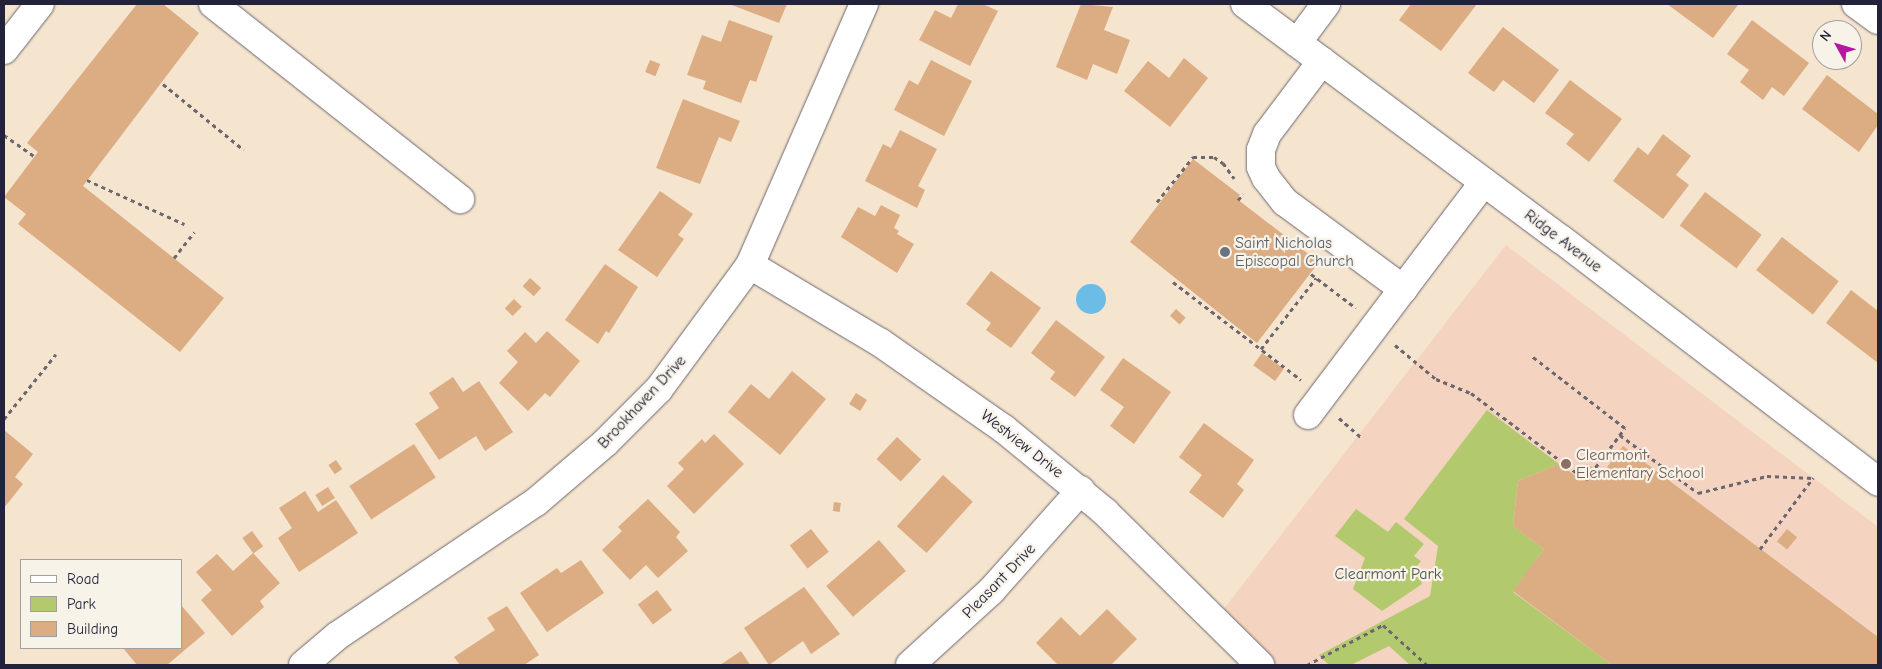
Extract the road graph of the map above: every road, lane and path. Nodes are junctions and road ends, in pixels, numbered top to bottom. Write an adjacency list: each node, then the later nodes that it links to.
1 (40, 4): 9 (street)
2 (213, 4): 20 (street)
3 (864, 4): 25 (street, Brookhaven Drive)
4 (1245, 4): 8 (street, Ridge Avenue)
5 (1326, 4): 8 (street)
6 (1856, 4): 7 (street)
7 (1878, 20)
8 (1298, 43): 10 (street, Ridge Avenue)
9 (4, 50)
10 (1322, 61): 17 (street, Ridge Avenue); 29 (street)
11 (163, 84): 13 (path)
12 (4, 134): 14 (path)
13 (244, 150)
14 (34, 156)
15 (88, 180): 22 (path)
16 (1236, 181): 21 (path)
17 (1484, 182): 29 (street); 38 (street, Ridge Avenue)
18 (1238, 188): 19 (path)
19 (1245, 192)
20 (460, 199)
21 (1157, 202)
22 (184, 224)
23 (194, 232): 24 (path)
24 (174, 258)
25 (750, 265): 39 (street, Westview Drive); 41 (street, Brookhaven Drive)
26 (1310, 274): 27 (path)
27 (1316, 278): 30 (path); 31 (path)
28 (1173, 282): 31 (path)
29 (1403, 289): 30 (street)
30 (1375, 326): 34 (street); 36 (path)
31 (1261, 349): 34 (path)
32 (56, 354): 35 (path)
33 (1532, 356): 36 (path)
34 (1315, 406): 37 (path)
35 (4, 420)
36 (1620, 435): 40 (path)
37 (1361, 437)
38 (1878, 482)
39 (1081, 490): 42 (street, Pleasant Drive); 43 (street, Westview Drive)
40 (1760, 549)
41 (303, 665)
42 (910, 665)
43 (1260, 665)
44 (1306, 665): 45 (path)
45 (1427, 665)

